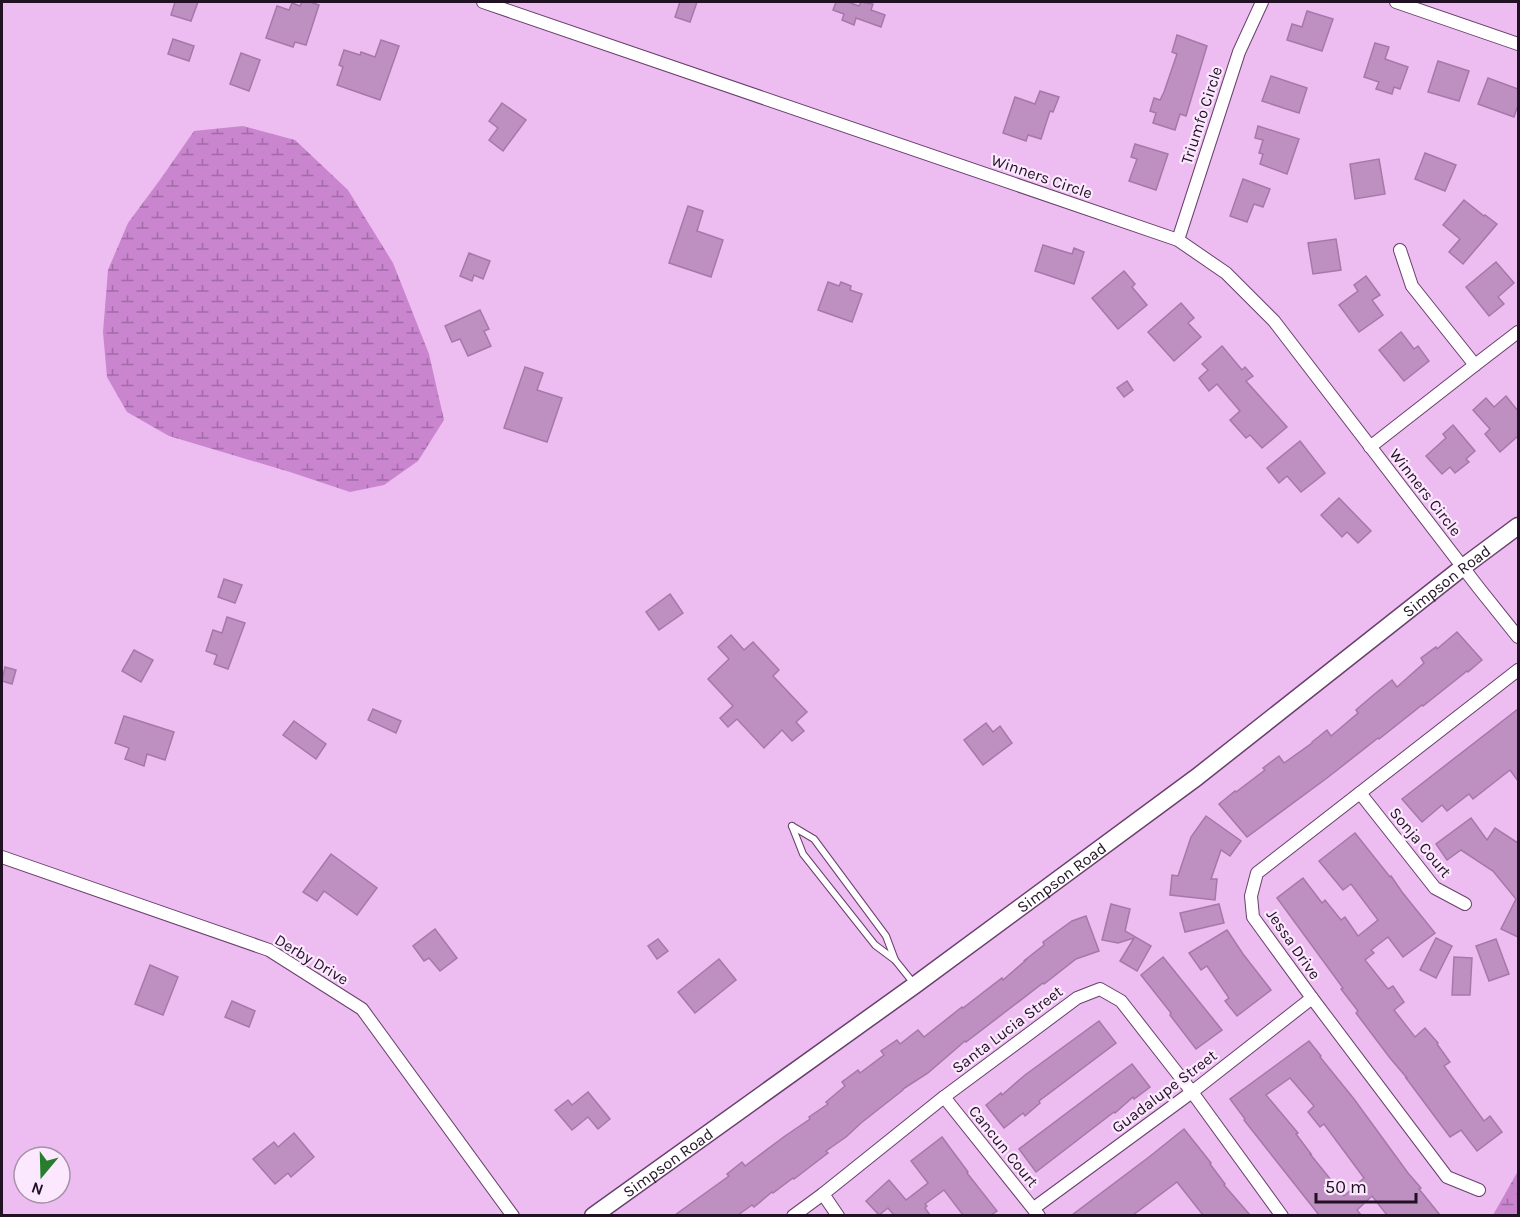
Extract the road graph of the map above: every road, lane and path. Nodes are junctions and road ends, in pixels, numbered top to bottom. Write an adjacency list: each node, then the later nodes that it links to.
1 (488, 2): 5 (street, Winners Circle)
2 (1262, 2): 5 (street, Triumfo Circle)
3 (1396, 2): 4 (street)
4 (1518, 44)
5 (1178, 240): 9 (street, Winners Circle)
6 (1400, 250): 8 (street)
7 (1518, 332): 8 (street)
8 (1475, 365): 9 (street)
9 (1370, 447): 11 (street, Winners Circle)
10 (1518, 526): 11 (main road, Simpson Road)
11 (1463, 567): 12 (street, Winners Circle); 18 (main road, Simpson Road)
12 (1518, 637)
13 (1518, 670): 14 (street, Jessa Drive)
14 (1360, 792): 16 (street, Sonja Court); 19 (street, Jessa Drive)
15 (2, 857): 25 (street, Derby Drive)
16 (1465, 904)
17 (895, 960): 17 (lane); 18 (lane)
18 (915, 986): 26 (main road, Simpson Road)
19 (1312, 999): 20 (street, Guadalupe Street); 22 (street, Jessa Drive)
20 (1192, 1092): 21 (street, Santa Lucia Street); 24 (street, Guadalupe Street); 29 (street, Santa Lucia Street)
21 (944, 1097): 23 (street, Santa Lucia Street); 24 (street, Cancun Court)
22 (1479, 1190)
23 (822, 1194): 27 (street, Santa Lucia Street); 28 (street)
24 (1037, 1212)
25 (513, 1215)
26 (593, 1215)
27 (793, 1215)
28 (838, 1215)
29 (1282, 1215)

